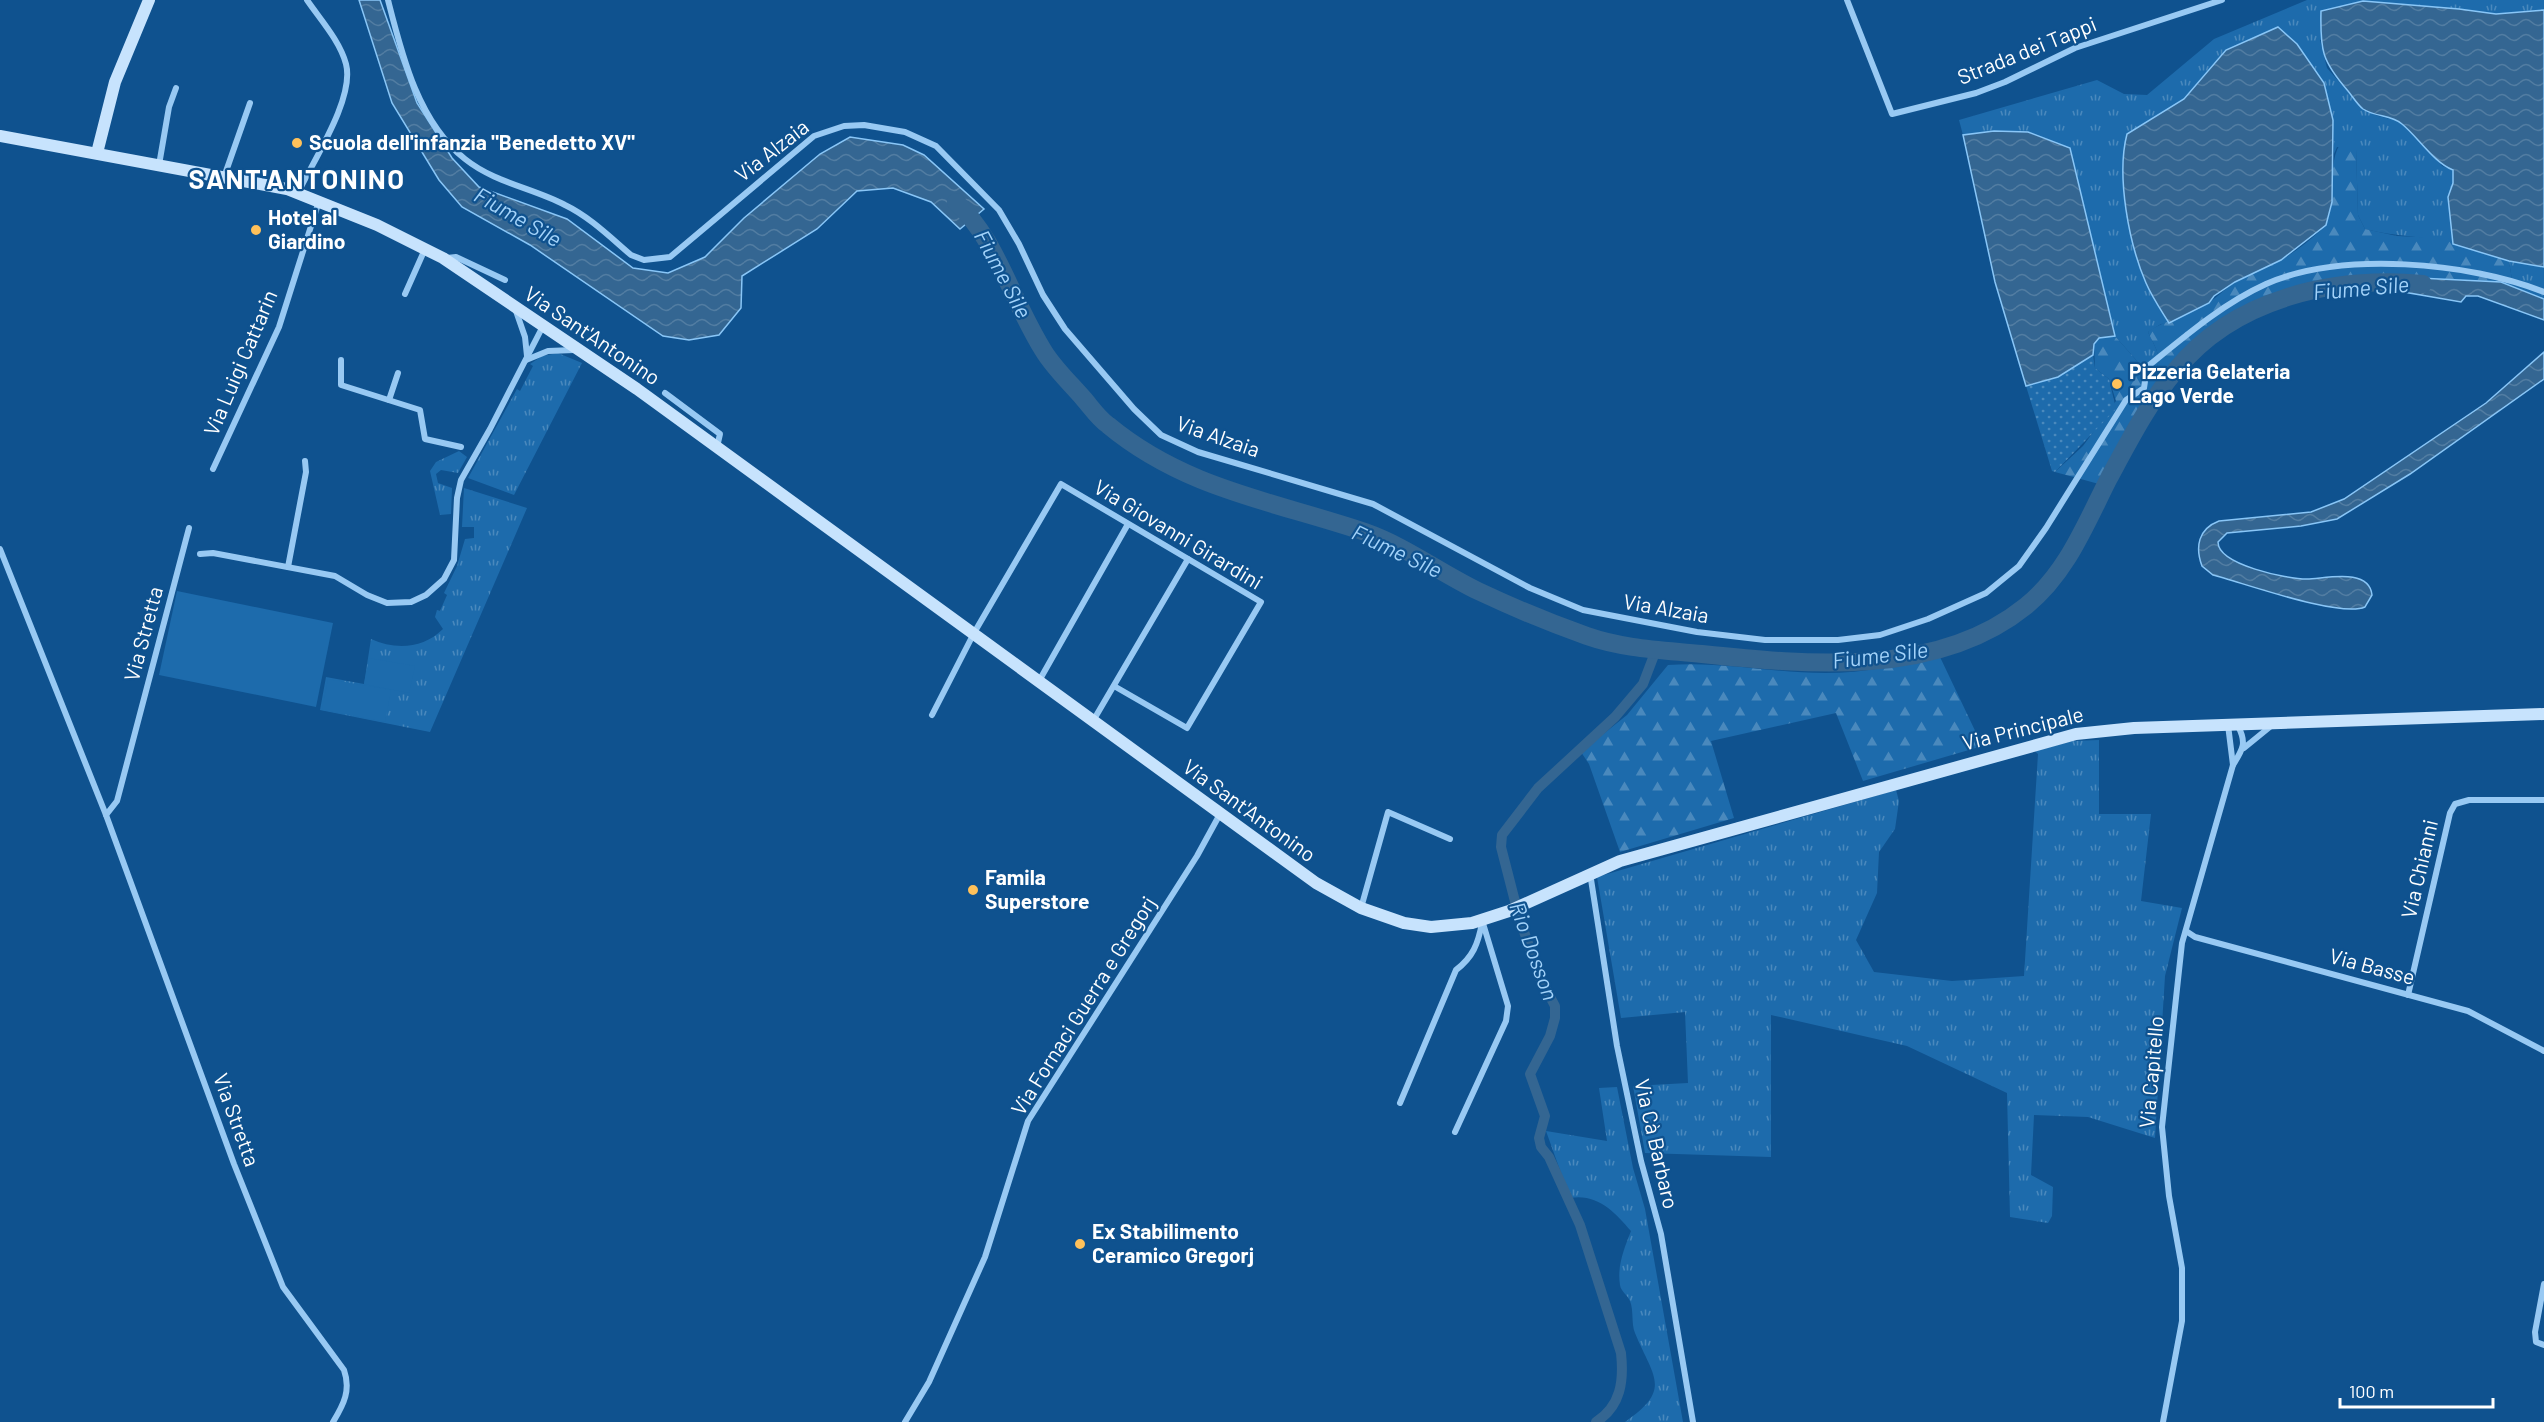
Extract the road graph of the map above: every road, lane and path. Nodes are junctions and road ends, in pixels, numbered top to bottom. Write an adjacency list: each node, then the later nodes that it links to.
1 (149, 0): 9 (main road)
2 (307, 0): 12 (street)
3 (388, 0): 17 (street, Via Alzaia)
4 (1846, 0): 5 (street, Strada dei Tappi)
5 (2222, 0)
6 (176, 87): 10 (street)
7 (250, 103): 11 (street)
8 (0, 136): 9 (main road, Via Sant'Antonino)
9 (97, 153): 10 (main road, Via Sant'Antonino)
10 (159, 165): 11 (main road, Via Sant'Antonino)
11 (224, 177): 12 (main road, Via Sant'Antonino)
12 (297, 193): 13 (main road, Via Sant'Antonino)
13 (319, 201): 14 (main road, Via Sant'Antonino); 30 (street, Via Luigi Cattarin)
14 (425, 248): 15 (main road, Via Sant'Antonino); 18 (street)
15 (443, 258): 16 (street, Via Sant'Antonino); 19 (main road, Via Sant'Antonino)
16 (505, 280)
17 (2544, 292)
18 (405, 294)
19 (514, 305): 20 (main road, Via Sant'Antonino); 22 (street)
20 (543, 325): 21 (main road, Via Sant'Antonino); 22 (street)
21 (582, 351): 22 (street); 28 (main road, Via Sant'Antonino)
22 (527, 358): 36 (street)
23 (341, 360): 26 (street)
24 (398, 374): 26 (street)
25 (665, 393): 28 (street, Via Sant'Antonino)
26 (389, 400): 27 (street)
27 (461, 447)
28 (717, 447): 37 (main road, Via Sant'Antonino)
29 (305, 461): 36 (street)
30 (213, 469)
31 (1128, 524): 35 (street, Via Giovanni Girardini); 37 (street, Via Giovanni Girardini); 38 (street)
32 (189, 528): 49 (street, Via Stretta)
33 (0, 549): 49 (street, Via Stretta)
34 (200, 554): 36 (street)
35 (1188, 559): 39 (street); 39 (street, Via Giovanni Girardini)
36 (288, 567)
37 (974, 633): 38 (main road, Via Sant'Antonino); 41 (street)
38 (1038, 681): 42 (main road, Via Sant'Antonino)
39 (1114, 686): 42 (street)
40 (2544, 714): 43 (main road, Via Principale)
41 (932, 715)
42 (1093, 721): 48 (main road, Via Sant'Antonino)
43 (2274, 724): 44 (main road, Via Principale); 45 (street, Via Capitello)
44 (2233, 725): 45 (street); 46 (street, Via Capitello); 51 (main road, Via Principale)
45 (2244, 748): 46 (street, Via Capitello)
46 (2233, 765): 55 (street, Via Capitello)
47 (2544, 800): 56 (street, Via Chianni)
48 (1220, 813): 53 (main road, Via Sant'Antonino); 63 (street, Via Fornaci Guerra e Gregorj)
49 (106, 815): 62 (street, Via Stretta)
50 (1450, 839): 53 (street)
51 (1590, 873): 52 (main road, Via Principale); 64 (street, Via Cà Barbaro)
52 (1532, 900): 54 (main road, Via Sant'Antonino)
53 (1361, 908): 54 (main road, Via Sant'Antonino)
54 (1482, 920): 58 (street); 59 (street)
55 (2186, 931): 56 (street, Via Basse); 65 (street, Via Capitello)
56 (2408, 994): 57 (street, Via Basse)
57 (2544, 1051)
58 (1400, 1103)
59 (1455, 1132)
60 (2544, 1284): 61 (street)
61 (2544, 1345)
62 (333, 1422)
63 (906, 1422)
64 (1693, 1422)
65 (2163, 1422)

